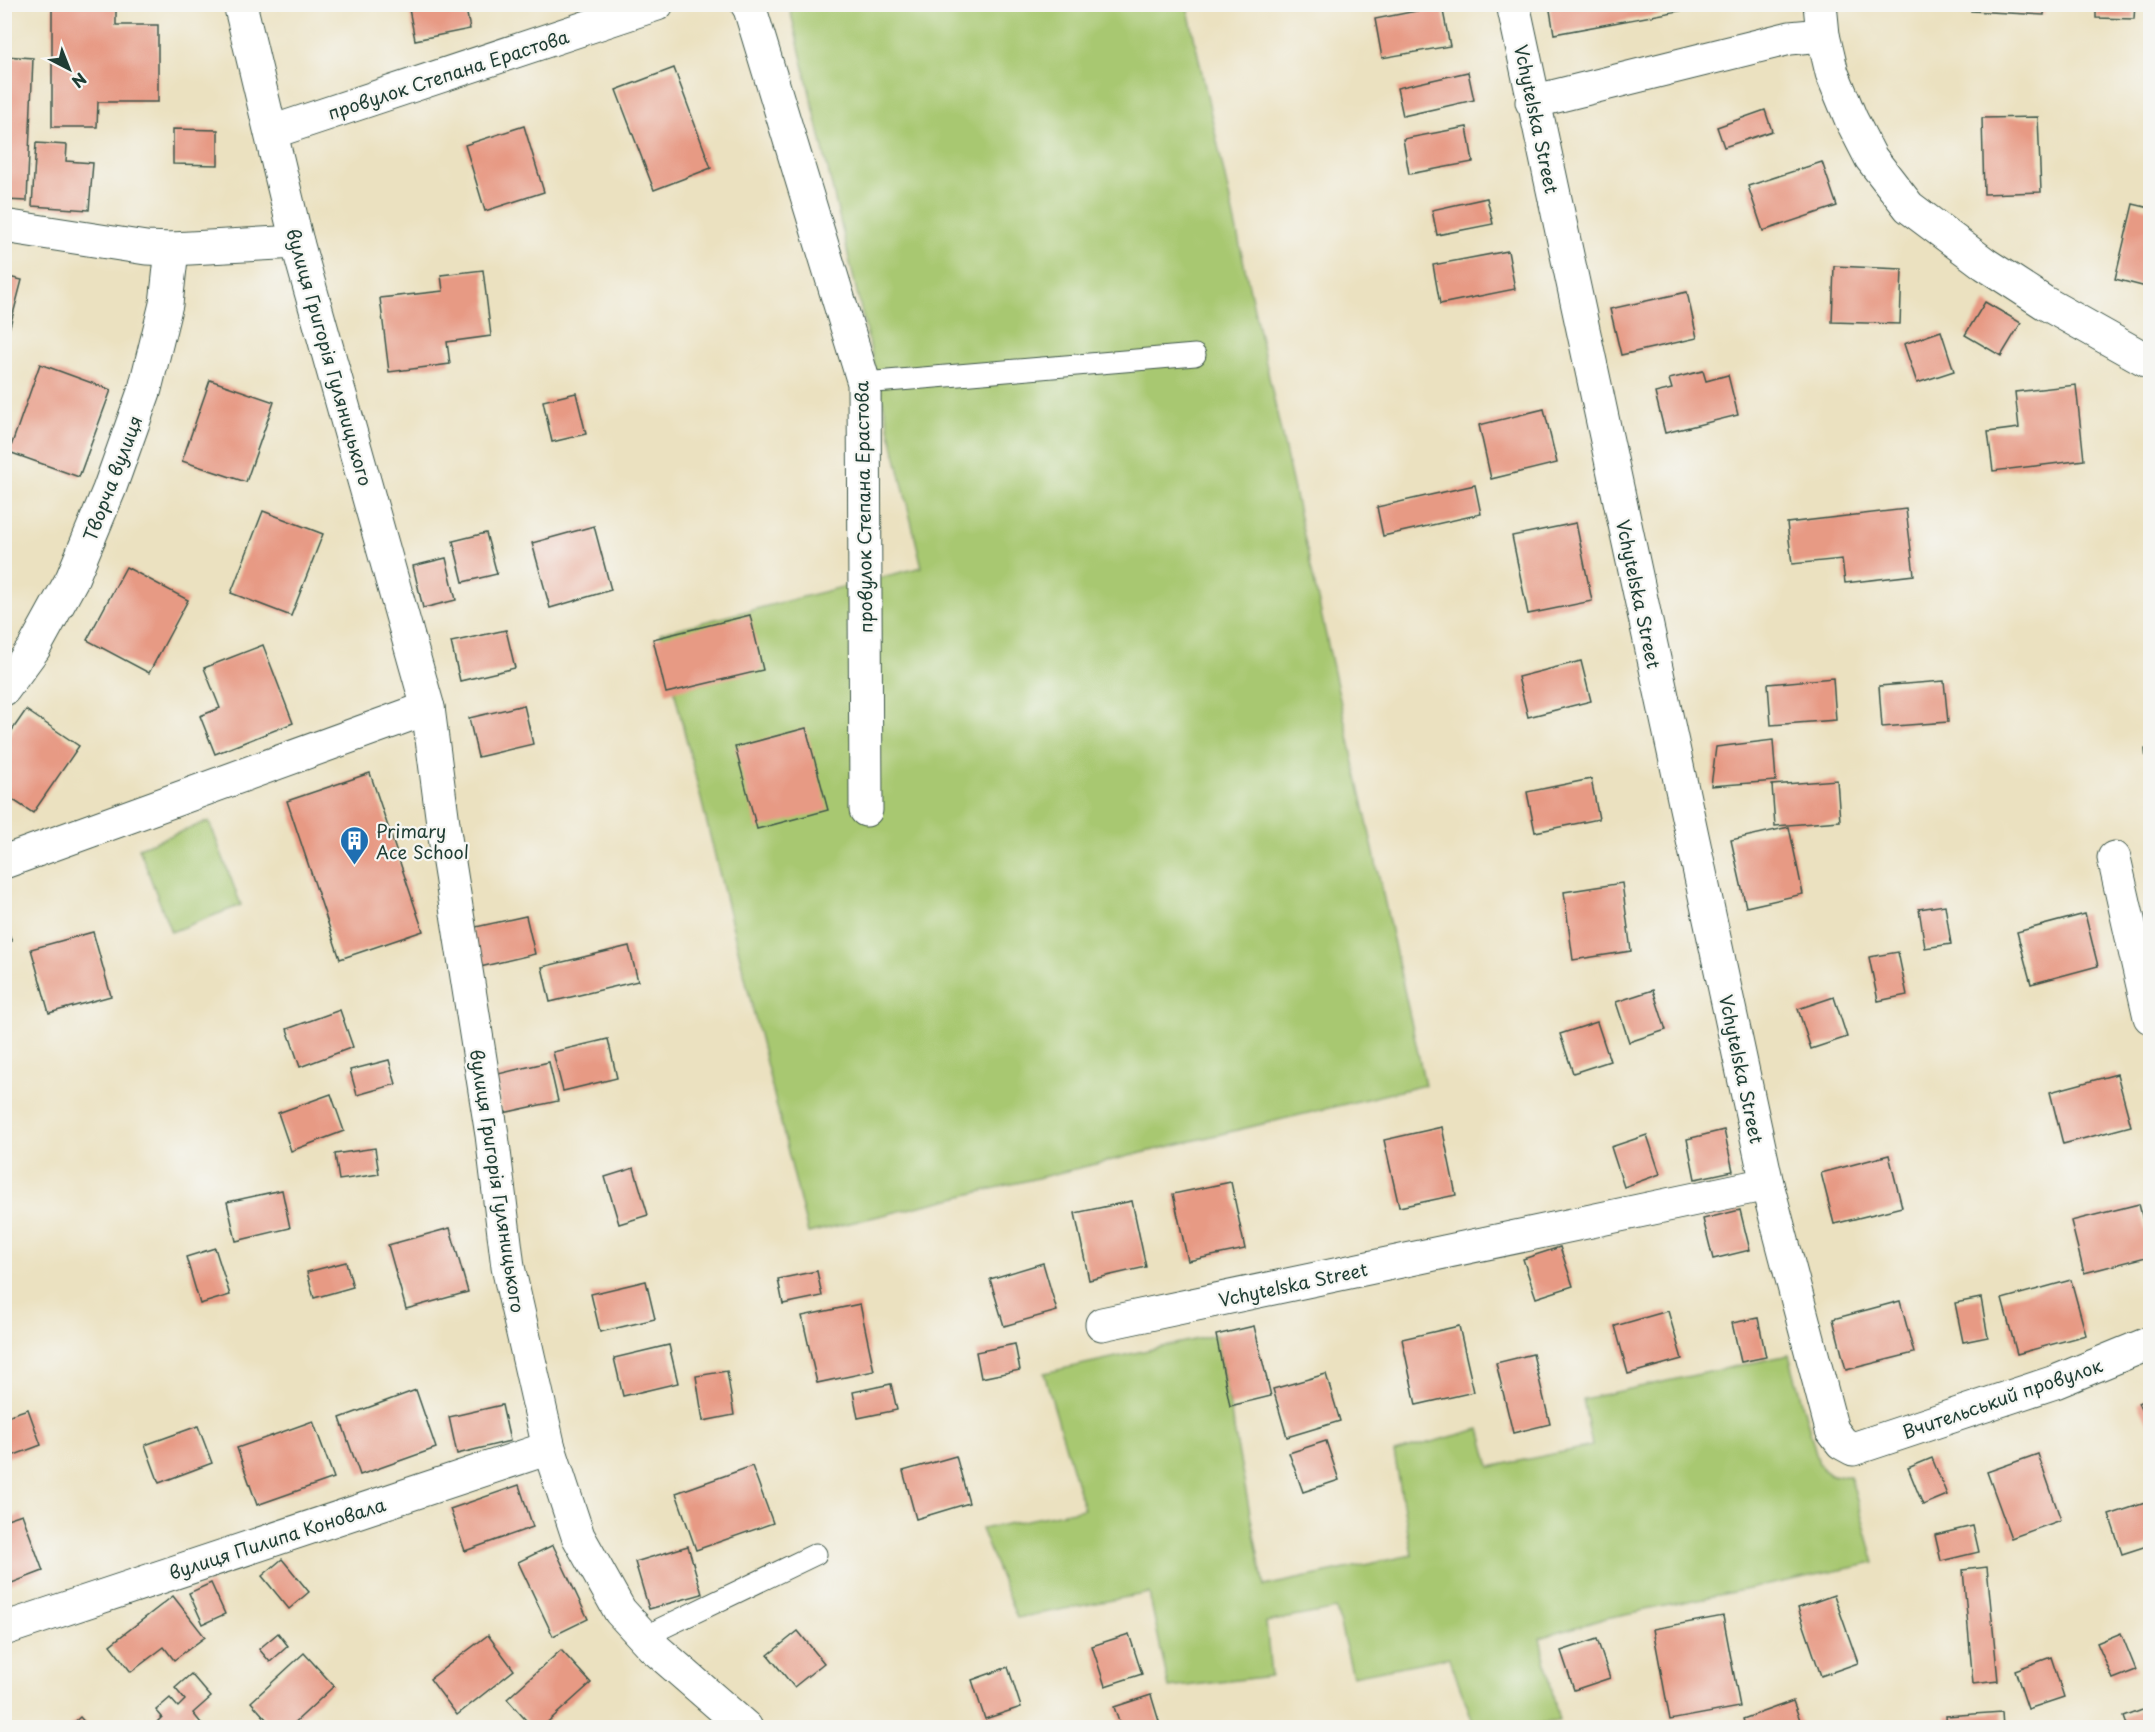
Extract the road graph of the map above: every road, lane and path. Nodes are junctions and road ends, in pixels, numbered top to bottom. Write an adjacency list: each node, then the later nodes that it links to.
1 (240, 4): 7 (street, вулиця Григорія Гуляницького)
2 (657, 4): 7 (street, провулок Степана Ерастова)
3 (747, 4): 13 (street, провулок Степана Ерастова)
4 (1513, 4): 6 (street, Vchytelska Street)
5 (1822, 20): 6 (street); 12 (street)
6 (1532, 102): 20 (street, Vchytelska Street)
7 (272, 132): 9 (street, вулиця Григорія Гуляницького)
8 (4, 226): 10 (street)
9 (297, 242): 10 (street); 15 (street, вулиця Григорія Гуляницького)
10 (172, 249): 14 (street, Творча вулиця)
11 (1195, 355): 13 (lane)
12 (2151, 362)
13 (864, 383): 16 (street, провулок Степана Ерастова)
14 (4, 689)
15 (428, 708): 18 (street); 23 (street, вулиця Григорія Гуляницького)
16 (866, 810)
17 (2114, 858): 19 (street)
18 (4, 862)
19 (2151, 1017)
20 (1767, 1184): 21 (street, Vchytelska Street); 24 (street, Vchytelska Street)
21 (1102, 1324)
22 (2151, 1343): 24 (street, Вчительський провулок)
23 (549, 1448): 26 (street, вулиця Пилипа Коновала); 27 (street, вулиця Григорія Гуляницького)
24 (1853, 1449)
25 (816, 1554): 27 (lane)
26 (4, 1629)
27 (652, 1646): 28 (street, вулиця Григорія Гуляницького)
28 (746, 1728)

